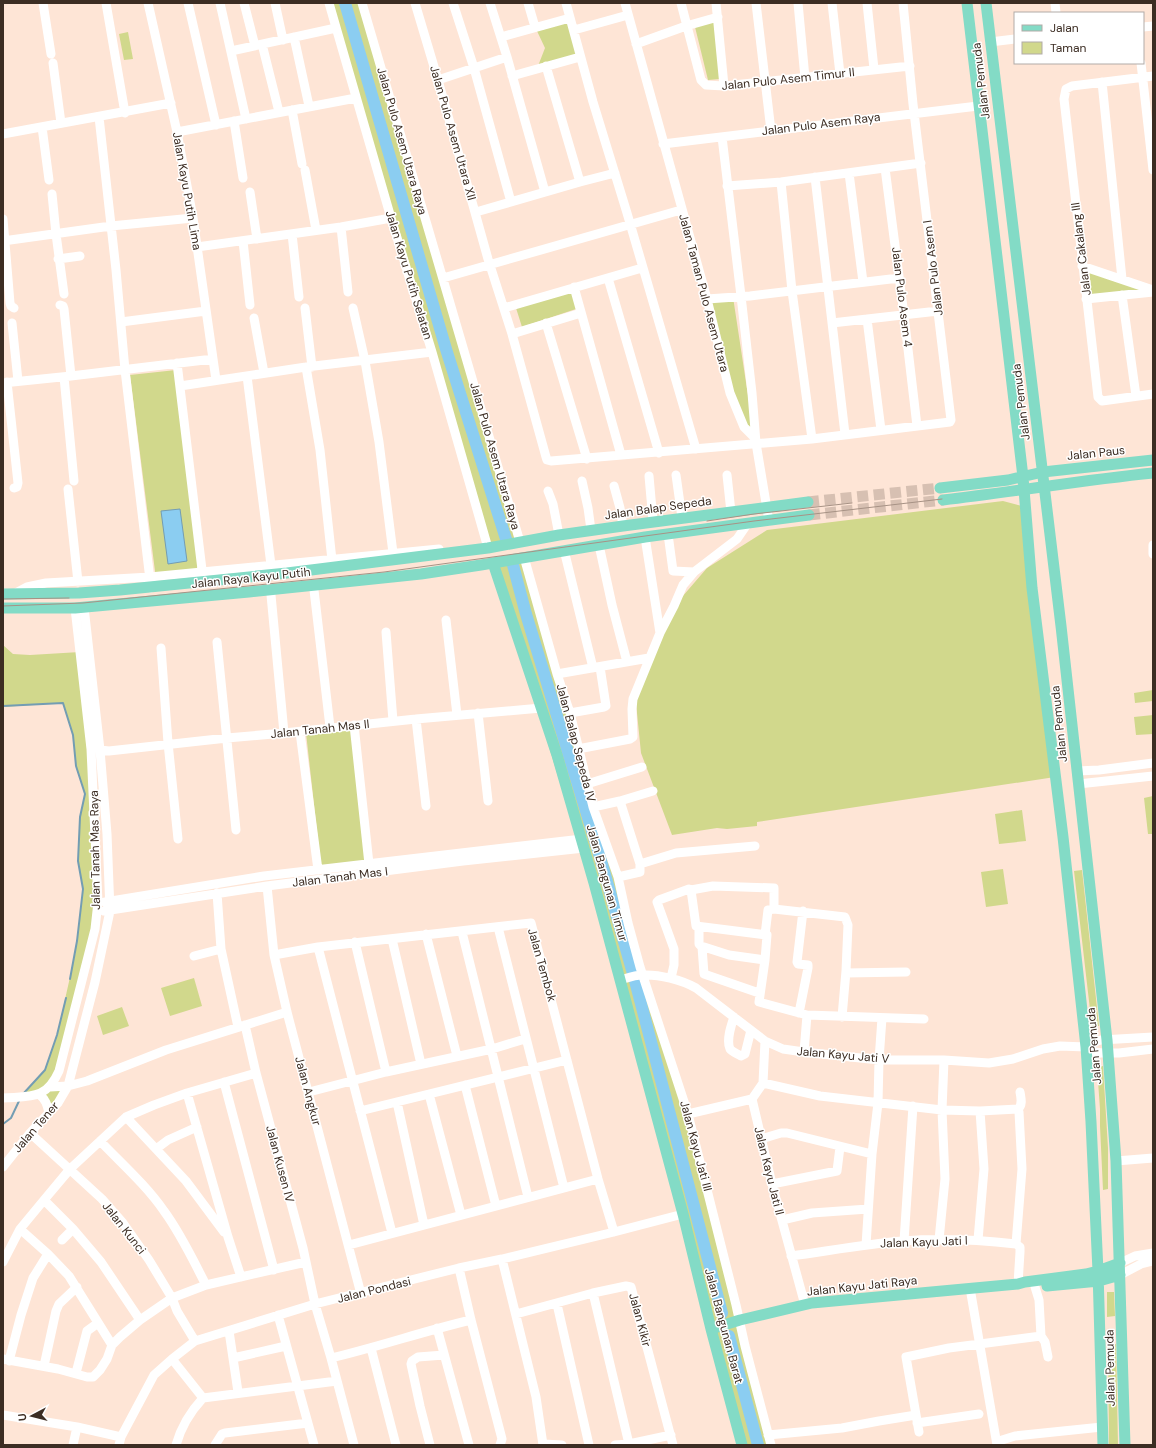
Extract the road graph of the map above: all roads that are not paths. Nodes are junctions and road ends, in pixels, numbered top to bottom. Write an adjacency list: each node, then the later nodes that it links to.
1 (43, 3): 40 (street)
2 (106, 3): 63 (street)
3 (148, 3): 59 (street, Jalan Kayu Putih Lima)
4 (188, 3): 70 (street)
5 (220, 3): 39 (street)
6 (244, 3): 38 (street)
7 (275, 3): 35 (street)
8 (329, 3): 29 (street, Jalan Kayu Putih Selatan)
9 (362, 3): 115 (street, Jalan Pulo Asem Utara Raya)
10 (415, 3): 54 (street, Jalan Pulo Asem Utara XII)
11 (453, 3): 47 (street)
12 (490, 3): 33 (street)
13 (528, 3): 30 (street)
14 (566, 3): 27 (street)
15 (625, 3): 25 (street, Jalan Taman Pulo Asem Utara)
16 (681, 3): 28 (street)
17 (716, 3): 26 (street)
18 (756, 3): 55 (street)
19 (798, 3): 53 (street)
20 (832, 3): 49 (street)
21 (867, 3): 48 (street)
22 (903, 3): 46 (street, Jalan Pulo Asem I)
23 (967, 3): 61 (main road, Jalan Pemuda)
24 (986, 3): 36 (main road, Jalan Pemuda)
25 (628, 15): 31 (street); 37 (street, Jalan Taman Pulo Asem Utara)
26 (718, 17): 28 (street); 57 (street)
27 (570, 18): 30 (street); 31 (street)
28 (686, 26): 37 (street); 57 (street, Jalan Pulo Asem Timur II)
29 (336, 28): 32 (street); 58 (street, Jalan Kayu Putih Selatan)
30 (535, 28): 33 (street)
31 (574, 30): 42 (street)
32 (294, 37): 35 (street); 60 (street)
33 (501, 37): 41 (street)
34 (1014, 39): 36 (street)
35 (283, 40): 38 (street)
36 (990, 42): 111 (main road, Jalan Pemuda)
37 (636, 44): 77 (street, Jalan Taman Pulo Asem Utara)
38 (258, 45): 39 (street); 64 (street)
39 (231, 51): 67 (street)
40 (51, 54)
41 (507, 57): 47 (street); 50 (street)
42 (580, 57): 45 (street); 82 (street)
43 (53, 64): 69 (street)
44 (1141, 64): 52 (street)
45 (546, 66): 50 (street); 86 (street)
46 (910, 66): 48 (street, Jalan Pulo Asem Timur II); 65 (street, Jalan Pulo Asem I)
47 (474, 68): 54 (street); 92 (street)
48 (874, 70): 49 (street, Jalan Pulo Asem Timur II)
49 (840, 74): 53 (street, Jalan Pulo Asem Timur II)
50 (512, 76): 90 (street)
51 (1153, 76): 52 (street)
52 (1142, 77): 56 (street); 80 (street)
53 (805, 78): 55 (street, Jalan Pulo Asem Timur II)
54 (438, 80): 94 (street, Jalan Pulo Asem Utara XII)
55 (765, 82): 57 (street, Jalan Pulo Asem Timur II); 72 (street)
56 (1102, 82): 112 (street, Jalan Cakalang III); 118 (street)
57 (724, 86)
58 (356, 98): 60 (street); 96 (street, Jalan Kayu Putih Selatan)
59 (171, 103): 63 (street); 74 (street, Jalan Kayu Putih Lima)
60 (309, 106): 62 (street)
61 (978, 106): 65 (street, Jalan Pulo Asem Raya); 113 (main road, Jalan Pemuda)
62 (292, 110): 64 (street); 101 (street)
63 (125, 112): 66 (street)
64 (279, 112): 67 (street)
65 (914, 113): 72 (street, Jalan Pulo Asem Raya); 78 (street, Jalan Pulo Asem I)
66 (99, 117): 69 (street); 99 (street)
67 (246, 119): 68 (street)
68 (234, 121): 70 (street); 84 (street)
69 (61, 123): 71 (street)
70 (216, 125): 74 (street)
71 (42, 128): 75 (street); 85 (street)
72 (771, 130): 76 (street, Jalan Pulo Asem Raya)
73 (3, 131): 75 (street)
74 (177, 132): 95 (street, Jalan Kayu Putih Lima)
75 (3, 134)
76 (722, 137): 77 (street, Jalan Pulo Asem Raya); 88 (street, Jalan Taman Pulo Asem Utara)
77 (663, 144): 93 (street, Jalan Taman Pulo Asem Utara)
78 (920, 163): 79 (street); 138 (street, Jalan Pulo Asem I)
79 (885, 168): 81 (street); 117 (street, Jalan Pulo Asem 4)
80 (1153, 170)
81 (849, 172): 83 (street); 119 (street)
82 (614, 173): 86 (street); 98 (street)
83 (815, 177): 87 (street); 121 (street)
84 (243, 178)
85 (49, 180)
86 (580, 182): 90 (street)
87 (781, 182): 88 (street); 122 (street)
88 (727, 186): 126 (street, Jalan Taman Pulo Asem Utara)
89 (250, 192): 104 (street)
90 (545, 192): 92 (street)
91 (52, 194): 102 (street)
92 (511, 202): 94 (street)
93 (681, 210): 98 (street); 129 (street, Jalan Taman Pulo Asem Utara)
94 (476, 212): 110 (street, Jalan Pulo Asem Utara XII)
95 (193, 218): 99 (street); 107 (street, Jalan Kayu Putih Lima)
96 (391, 218): 100 (street); 148 (street, Jalan Kayu Putih Selatan)
97 (3, 219): 105 (street)
98 (630, 224): 110 (street); 114 (street)
99 (111, 226): 102 (street); 143 (street)
100 (341, 227): 101 (street); 124 (street)
101 (316, 230): 103 (street)
102 (56, 234): 105 (street); 109 (street)
103 (292, 234): 104 (street); 128 (street)
104 (257, 239): 106 (street)
105 (4, 241): 133 (street)
106 (243, 241): 107 (street); 132 (street)
107 (197, 247): 137 (street, Jalan Kayu Putih Lima)
108 (80, 256): 109 (street)
109 (58, 258): 125 (street)
110 (490, 264): 115 (street); 136 (street, Jalan Pulo Asem Utara XII)
111 (1018, 265): 113 (main road); 173 (main road, Jalan Pemuda)
112 (1082, 266): 118 (street); 130 (street, Jalan Cakalang III)
113 (999, 267): 178 (main road, Jalan Pemuda)
114 (642, 268): 116 (street); 168 (street)
115 (443, 278): 202 (street, Jalan Pulo Asem Utara Raya)
116 (608, 278): 120 (street); 169 (street)
117 (899, 278): 119 (street); 140 (street, Jalan Pulo Asem 4)
118 (1122, 279): 123 (street)
119 (863, 282): 121 (street)
120 (574, 287): 136 (street); 139 (street)
121 (828, 287): 122 (street); 146 (street)
122 (792, 291): 126 (street); 166 (street)
123 (1153, 291): 127 (street)
124 (348, 292)
125 (64, 294)
126 (741, 296): 129 (street); 167 (street, Jalan Taman Pulo Asem Utara)
127 (1122, 296): 130 (street); 162 (street)
128 (299, 297)
129 (707, 299): 167 (street, Jalan Taman Pulo Asem Utara)
130 (1086, 299): 162 (street, Jalan Cakalang III)
131 (60, 305): 156 (street)
132 (250, 305)
133 (14, 308)
134 (304, 308): 152 (street)
135 (353, 308): 150 (street)
136 (504, 308): 147 (street, Jalan Pulo Asem Utara XII)
137 (206, 311): 143 (street); 149 (street, Jalan Kayu Putih Lima)
138 (938, 311): 140 (street); 163 (street, Jalan Pulo Asem I)
139 (581, 313): 145 (street); 170 (street)
140 (904, 315): 142 (street); 163 (street, Jalan Pulo Asem 4)
141 (254, 318): 154 (street)
142 (866, 319): 146 (street); 164 (street)
143 (121, 322): 153 (street)
144 (12, 323): 158 (street)
145 (546, 323): 147 (street); 171 (street)
146 (832, 323): 165 (street)
147 (512, 334): 171 (street, Jalan Pulo Asem Utara XII)
148 (432, 352): 150 (street); 205 (street, Jalan Kayu Putih Selatan)
149 (213, 359): 151 (street); 157 (street, Jalan Kayu Putih Lima)
150 (365, 361): 152 (street); 208 (street)
151 (177, 364): 153 (street); 160 (street)
152 (309, 367): 154 (street); 211 (street)
153 (125, 370): 156 (street); 218 (street)
154 (264, 373): 155 (street)
155 (247, 376): 157 (street); 213 (street)
156 (68, 377): 158 (street); 179 (street)
157 (216, 380): 160 (street)
158 (18, 381): 159 (street)
159 (5, 382): 183 (street)
160 (180, 386): 216 (street)
161 (1153, 394): 162 (street)
162 (1136, 396)
163 (917, 426): 164 (street)
164 (881, 430): 165 (street)
165 (845, 434): 166 (street)
166 (812, 439): 167 (street)
167 (755, 441): 168 (street); 190 (street, Jalan Taman Pulo Asem Utara)
168 (696, 449): 169 (street)
169 (659, 452): 170 (street)
170 (621, 455): 171 (street)
171 (588, 459)
172 (1153, 460): 173 (main road, Jalan Paus)
173 (1043, 472): 178 (main road); 182 (main road, Jalan Pemuda)
174 (1153, 472): 182 (main road)
175 (676, 475): 193 (street)
176 (727, 475): 191 (street)
177 (649, 476): 194 (street)
178 (1023, 477): 184 (main road); 186 (main road, Jalan Pemuda)
179 (74, 481)
180 (582, 481): 198 (street)
181 (614, 486): 197 (street)
182 (1044, 486): 186 (main road); 251 (main road, Jalan Pemuda)
183 (14, 488)
184 (940, 488)
185 (68, 489): 217 (street)
186 (1024, 490): 188 (main road); 308 (main road, Jalan Pemuda)
187 (548, 491): 200 (street)
188 (943, 500)
189 (808, 502): 190 (main road, Jalan Balap Sepeda)
190 (767, 507): 191 (main road, Jalan Balap Sepeda); 195 (street, Jalan Taman Pulo Asem Utara)
191 (731, 512): 193 (main road, Jalan Balap Sepeda)
192 (809, 515): 195 (main road)
193 (682, 518): 194 (main road, Jalan Balap Sepeda)
194 (652, 521): 197 (main road, Jalan Balap Sepeda)
195 (769, 521): 196 (main road)
196 (748, 523): 199 (main road); 214 (street)
197 (623, 526): 198 (main road, Jalan Balap Sepeda)
198 (591, 530): 200 (main road, Jalan Balap Sepeda); 203 (main road)
199 (668, 534): 201 (main road); 214 (street)
200 (559, 535): 202 (main road, Jalan Balap Sepeda)
201 (645, 537): 203 (main road); 227 (street)
202 (517, 543): 205 (main road, Jalan Balap Sepeda)
203 (596, 545): 207 (main road); 231 (street)
204 (1153, 545): 209 (street)
205 (492, 547): 206 (main road, Jalan Raya Kayu Putih)
206 (472, 550): 208 (street, Jalan Raya Kayu Putih); 215 (main road, Jalan Raya Kayu Putih)
207 (564, 550): 210 (main road); 232 (street)
208 (393, 553): 211 (street, Jalan Raya Kayu Putih)
209 (1153, 554)
210 (520, 558): 212 (main road, Jalan Raya Kayu Putih); 233 (street, Jalan Balap Sepeda IV)
211 (332, 560): 213 (street, Jalan Raya Kayu Putih)
212 (496, 562): 219 (main road, Jalan Raya Kayu Putih); 234 (main road, Jalan Bangunan Timur)
213 (271, 565): 216 (street, Jalan Raya Kayu Putih)
214 (694, 572): 227 (street)
215 (287, 573): 216 (main road, Jalan Raya Kayu Putih); 219 (main road)
216 (203, 577): 218 (main road, Jalan Raya Kayu Putih)
217 (78, 582): 218 (street, Jalan Raya Kayu Putih); 221 (street, Jalan Raya Kayu Putih)
218 (150, 582): 221 (main road, Jalan Raya Kayu Putih)
219 (288, 587): 223 (main road, Jalan Raya Kayu Putih)
220 (314, 590): 241 (street)
221 (6, 594)
222 (272, 595): 243 (street)
223 (80, 607): 224 (main road, Jalan Raya Kayu Putih); 247 (street, Jalan Tanah Mas Raya); 273 (street, Jalan Tanah Mas Raya)
224 (3, 608)
225 (446, 620): 237 (street)
226 (386, 632): 239 (street)
227 (660, 633): 230 (street)
228 (217, 642): 244 (street)
229 (160, 648): 245 (street)
230 (650, 658): 231 (street); 246 (street)
231 (627, 662): 232 (street)
232 (596, 667): 233 (street); 236 (street)
233 (557, 674): 236 (street, Jalan Balap Sepeda IV)
234 (541, 708): 235 (street, Jalan Tanah Mas II); 263 (main road, Jalan Bangunan Timur)
235 (478, 713): 237 (street, Jalan Tanah Mas II); 257 (street)
236 (570, 714): 246 (street, Jalan Balap Sepeda IV)
237 (457, 715): 238 (street, Jalan Tanah Mas II)
238 (416, 719): 239 (street, Jalan Tanah Mas II); 259 (street)
239 (393, 721): 240 (street, Jalan Tanah Mas II)
240 (354, 725): 241 (street, Jalan Tanah Mas II); 265 (street)
241 (330, 727): 242 (street, Jalan Tanah Mas II)
242 (300, 732): 243 (street, Jalan Tanah Mas II); 267 (street)
243 (284, 733): 244 (street, Jalan Tanah Mas II)
244 (226, 738): 245 (street, Jalan Tanah Mas II); 261 (street)
245 (168, 743): 247 (street, Jalan Tanah Mas II); 262 (street)
246 (578, 748): 254 (street, Jalan Balap Sepeda IV)
247 (100, 750): 272 (street, Jalan Tanah Mas Raya)
248 (1153, 763): 250 (street)
249 (642, 767): 254 (street)
250 (1099, 770): 251 (street); 253 (street)
251 (1077, 771): 255 (main road, Jalan Pemuda)
252 (1153, 776): 253 (street)
253 (1100, 782): 255 (street)
254 (587, 784): 260 (street, Jalan Balap Sepeda IV)
255 (1078, 784): 307 (main road, Jalan Pemuda)
256 (653, 791): 258 (street)
257 (488, 801)
258 (620, 801): 260 (street); 266 (street)
259 (426, 806)
260 (593, 807): 268 (street, Jalan Balap Sepeda IV)
261 (236, 830)
262 (178, 839)
263 (583, 844): 265 (street, Jalan Tanah Mas I); 269 (street, Jalan Tanah Mas I); 294 (main road, Jalan Bangunan Timur)
264 (756, 846): 266 (street)
265 (369, 864): 267 (street, Jalan Tanah Mas I)
266 (640, 864): 268 (street)
267 (318, 870): 272 (street, Jalan Tanah Mas I)
268 (618, 877): 292 (street, Jalan Balap Sepeda IV)
269 (267, 886): 271 (street, Jalan Tanah Mas I); 287 (street, Jalan Angkur)
270 (691, 890): 274 (street); 278 (street); 293 (street)
271 (217, 893): 275 (street, Jalan Tanah Mas I); 286 (street, Jalan Kusen IV)
272 (110, 902): 273 (street, Jalan Tanah Mas I); 275 (street, Jalan Tanah Mas Raya)
273 (98, 907): 275 (street, Jalan Tanah Mas I); 327 (street, Jalan Tanah Mas Raya)
274 (774, 908): 276 (street); 281 (street)
275 (110, 911): 326 (street, Jalan Tanah Mas Raya)
276 (803, 911): 290 (street); 297 (street)
277 (498, 927): 279 (street, Jalan Tembok); 305 (street); 314 (street, Jalan Tembok)
278 (699, 927): 281 (street); 285 (street)
279 (462, 932): 280 (street, Jalan Tembok); 309 (street)
280 (426, 934): 282 (street, Jalan Tembok); 313 (street)
281 (765, 935): 289 (street)
282 (392, 939): 283 (street, Jalan Tembok); 317 (street)
283 (356, 942): 284 (street, Jalan Tembok); 319 (street)
284 (318, 947): 287 (street, Jalan Tembok); 322 (street)
285 (702, 947): 289 (street); 295 (street)
286 (221, 949): 288 (street); 302 (street, Jalan Kusen IV)
287 (274, 955): 296 (street, Jalan Angkur)
288 (194, 956)
289 (765, 960): 295 (street)
290 (846, 972): 291 (street); 299 (street)
291 (906, 972)
292 (642, 975): 293 (street, Jalan Kayu Jati V); 294 (street, Jalan Kayu Jati V); 343 (street, Jalan Kayu Jati III)
293 (671, 978): 298 (street, Jalan Kayu Jati V)
294 (622, 980): 363 (main road, Jalan Bangunan Timur)
295 (760, 992): 297 (street)
296 (287, 1012): 302 (street); 328 (street, Jalan Angkur)
297 (803, 1014): 299 (street); 311 (street)
298 (734, 1017): 303 (street, Jalan Kayu Jati V); 303 (street)
299 (842, 1017): 300 (street)
300 (882, 1018): 301 (street); 315 (street)
301 (924, 1019)
302 (241, 1026): 320 (street, Jalan Kusen IV); 326 (street)
303 (751, 1030): 306 (street, Jalan Kayu Jati V)
304 (1153, 1037): 307 (street)
305 (525, 1039): 309 (street); 318 (street)
306 (765, 1040): 311 (street, Jalan Kayu Jati V); 324 (street)
307 (1108, 1040): 308 (street); 312 (main road, Jalan Pemuda)
308 (1086, 1047): 312 (street); 316 (street, Jalan Kayu Jati V); 390 (main road, Jalan Pemuda)
309 (492, 1049): 313 (street); 321 (street)
310 (1153, 1049): 312 (street)
311 (804, 1052): 315 (street, Jalan Kayu Jati V)
312 (1109, 1053): 353 (main road, Jalan Pemuda)
313 (457, 1056): 317 (street)
314 (567, 1060): 318 (street); 356 (street, Jalan Tembok)
315 (879, 1060): 316 (street, Jalan Kayu Jati V); 336 (street)
316 (944, 1060): 339 (street)
317 (421, 1064): 319 (street)
318 (533, 1068): 321 (street); 358 (street)
319 (386, 1072): 322 (street)
320 (256, 1073): 323 (street); 385 (street, Jalan Kusen IV)
321 (498, 1077): 325 (street); 359 (street)
322 (353, 1080): 328 (street); 340 (street)
323 (224, 1082): 330 (street); 388 (street)
324 (763, 1084): 334 (street); 336 (street)
325 (465, 1085): 331 (street); 361 (street)
326 (68, 1086): 327 (street); 342 (street, Jalan Tener)
327 (50, 1087): 332 (street)
328 (309, 1092): 377 (street, Jalan Angkur)
329 (1020, 1092): 338 (street)
330 (187, 1093): 344 (street); 345 (street)
331 (429, 1094): 335 (street); 364 (street)
332 (39, 1095): 333 (street); 342 (street)
333 (3, 1098)
334 (752, 1099): 343 (street); 347 (street, Jalan Kayu Jati II)
335 (396, 1102): 340 (street); 366 (street)
336 (878, 1103): 337 (street); 351 (street)
337 (913, 1106): 339 (street); 375 (street)
338 (1018, 1109): 341 (street); 376 (street)
339 (942, 1110): 341 (street); 373 (street)
340 (360, 1111): 370 (street)
341 (980, 1111): 374 (street)
342 (49, 1113): 346 (street, Jalan Tener)
343 (688, 1114): 407 (street, Jalan Kayu Jati III)
344 (126, 1117): 348 (street); 350 (street)
345 (197, 1127): 350 (street); 371 (street)
346 (30, 1133): 354 (street, Jalan Tener); 355 (street, Jalan Kunci)
347 (762, 1139): 349 (street); 357 (street, Jalan Kayu Jati II)
348 (100, 1141): 355 (street); 393 (street)
349 (840, 1147): 351 (street); 357 (street)
350 (156, 1149): 371 (street)
351 (872, 1154): 362 (street)
352 (1153, 1158): 353 (street)
353 (1116, 1161): 386 (main road, Jalan Pemuda)
354 (3, 1168)
355 (70, 1169): 360 (street); 399 (street, Jalan Kunci)
356 (598, 1179): 358 (street); 369 (street, Jalan Tembok)
357 (772, 1184): 365 (street, Jalan Kayu Jati II)
358 (564, 1188): 359 (street)
359 (528, 1197): 361 (street)
360 (44, 1200): 367 (street); 368 (street)
361 (496, 1206): 364 (street)
362 (868, 1209): 365 (street); 378 (street)
363 (683, 1214): 369 (street, Jalan Pondasi); 410 (main road, Jalan Bangunan Barat)
364 (461, 1215): 366 (street)
365 (782, 1220): 381 (street, Jalan Kayu Jati II)
366 (424, 1225): 370 (street)
367 (20, 1229): 380 (street); 384 (street)
368 (73, 1229): 372 (street); 405 (street)
369 (614, 1232): 382 (street, Jalan Pondasi)
370 (392, 1233): 377 (street)
371 (228, 1237): 391 (street)
372 (62, 1240)
373 (939, 1240): 374 (street, Jalan Kayu Jati I); 375 (street, Jalan Kayu Jati I)
374 (978, 1240): 376 (street, Jalan Kayu Jati I)
375 (904, 1241): 378 (street, Jalan Kayu Jati I)
376 (1016, 1244): 392 (street)
377 (348, 1245): 397 (street, Jalan Angkur)
378 (866, 1245): 381 (street, Jalan Kayu Jati I)
379 (1153, 1253): 386 (street)
380 (48, 1254): 394 (street); 423 (street)
381 (791, 1256): 402 (street, Jalan Kayu Jati II)
382 (502, 1259): 387 (street, Jalan Pondasi); 403 (street)
383 (1153, 1261): 389 (street)
384 (3, 1262)
385 (306, 1262): 388 (street); 400 (street, Jalan Kusen IV)
386 (1120, 1263): 389 (main road, Jalan Pemuda); 390 (main road, Jalan Kayu Jati Raya)
387 (459, 1268): 397 (street, Jalan Pondasi); 406 (street)
388 (274, 1270): 391 (street)
389 (1120, 1275): 390 (main road, Jalan Kayu Jati Raya); 459 (main road, Jalan Pemuda)
390 (1098, 1276): 392 (main road, Jalan Kayu Jati Raya); 395 (main road, Jalan Kayu Jati Raya); 435 (main road, Jalan Pemuda)
391 (241, 1277): 393 (street)
392 (1018, 1284): 395 (main road, Jalan Kayu Jati Raya); 396 (main road, Jalan Kayu Jati Raya)
393 (206, 1285): 399 (street)
394 (77, 1287): 408 (street); 424 (street)
395 (1035, 1287): 412 (street)
396 (970, 1288): 402 (main road, Jalan Kayu Jati Raya); 415 (street)
397 (361, 1294): 400 (street, Jalan Pondasi)
398 (593, 1294): 401 (street, Jalan Kikir); 437 (street, Jalan Kikir); 441 (street)
399 (172, 1298): 405 (street); 413 (street, Jalan Kunci)
400 (315, 1304): 404 (street, Jalan Pondasi); 421 (street, Jalan Kusen IV)
401 (557, 1304): 403 (street, Jalan Kikir); 452 (street)
402 (805, 1305): 407 (main road, Jalan Kayu Jati Raya)
403 (516, 1314): 440 (street)
404 (278, 1315): 411 (street, Jalan Pondasi); 416 (street)
405 (140, 1320): 414 (street)
406 (471, 1320): 409 (street); 450 (street)
407 (738, 1321): 410 (main road, Jalan Kayu Jati Raya); 438 (street, Jalan Kayu Jati III)
408 (98, 1323): 414 (street); 425 (street)
409 (437, 1328): 417 (street); 418 (street)
410 (712, 1328): 455 (main road, Jalan Bangunan Barat)
411 (229, 1331): 413 (street, Jalan Pondasi); 420 (street)
412 (1041, 1336): 415 (street); 419 (street)
413 (195, 1341): 422 (street, Jalan Pondasi)
414 (112, 1345): 425 (street)
415 (980, 1345): 432 (street); 457 (street)
416 (286, 1346): 420 (street); 427 (street)
417 (371, 1348): 421 (street); 447 (street)
418 (444, 1355): 448 (street); 449 (street)
419 (1048, 1357)
420 (233, 1358): 428 (street)
421 (331, 1358): 426 (street, Jalan Kusen IV)
422 (172, 1359): 429 (street); 439 (street, Jalan Pondasi)
423 (6, 1360): 424 (street)
424 (44, 1366): 425 (street)
425 (76, 1373)
426 (337, 1381): 427 (street); 446 (street, Jalan Kusen IV)
427 (297, 1387): 428 (street); 433 (street)
428 (238, 1392): 429 (street)
429 (203, 1398): 443 (street)
430 (980, 1414): 432 (street)
431 (3, 1415): 434 (street)
432 (917, 1419): 436 (street); 438 (street)
433 (308, 1423): 444 (street); 445 (street)
434 (77, 1427): 439 (street); 442 (street)
435 (1102, 1427): 457 (street); 458 (main road, Jalan Pemuda)
436 (919, 1432)
437 (671, 1435): 441 (street); 454 (street, Jalan Kikir)
438 (768, 1435): 456 (street, Jalan Kayu Jati III)
439 (120, 1441)
440 (543, 1444): 451 (street)
441 (629, 1444): 453 (street)
442 (73, 1445)
443 (176, 1445)
444 (215, 1445)
445 (314, 1445)
446 (354, 1445)
447 (396, 1445)
448 (430, 1445)
449 (469, 1445)
450 (500, 1445)
451 (562, 1445)
452 (589, 1445)
453 (615, 1445)
454 (673, 1445)
455 (742, 1445)
456 (770, 1445)
457 (997, 1445)
458 (1103, 1445)
459 (1125, 1445)

